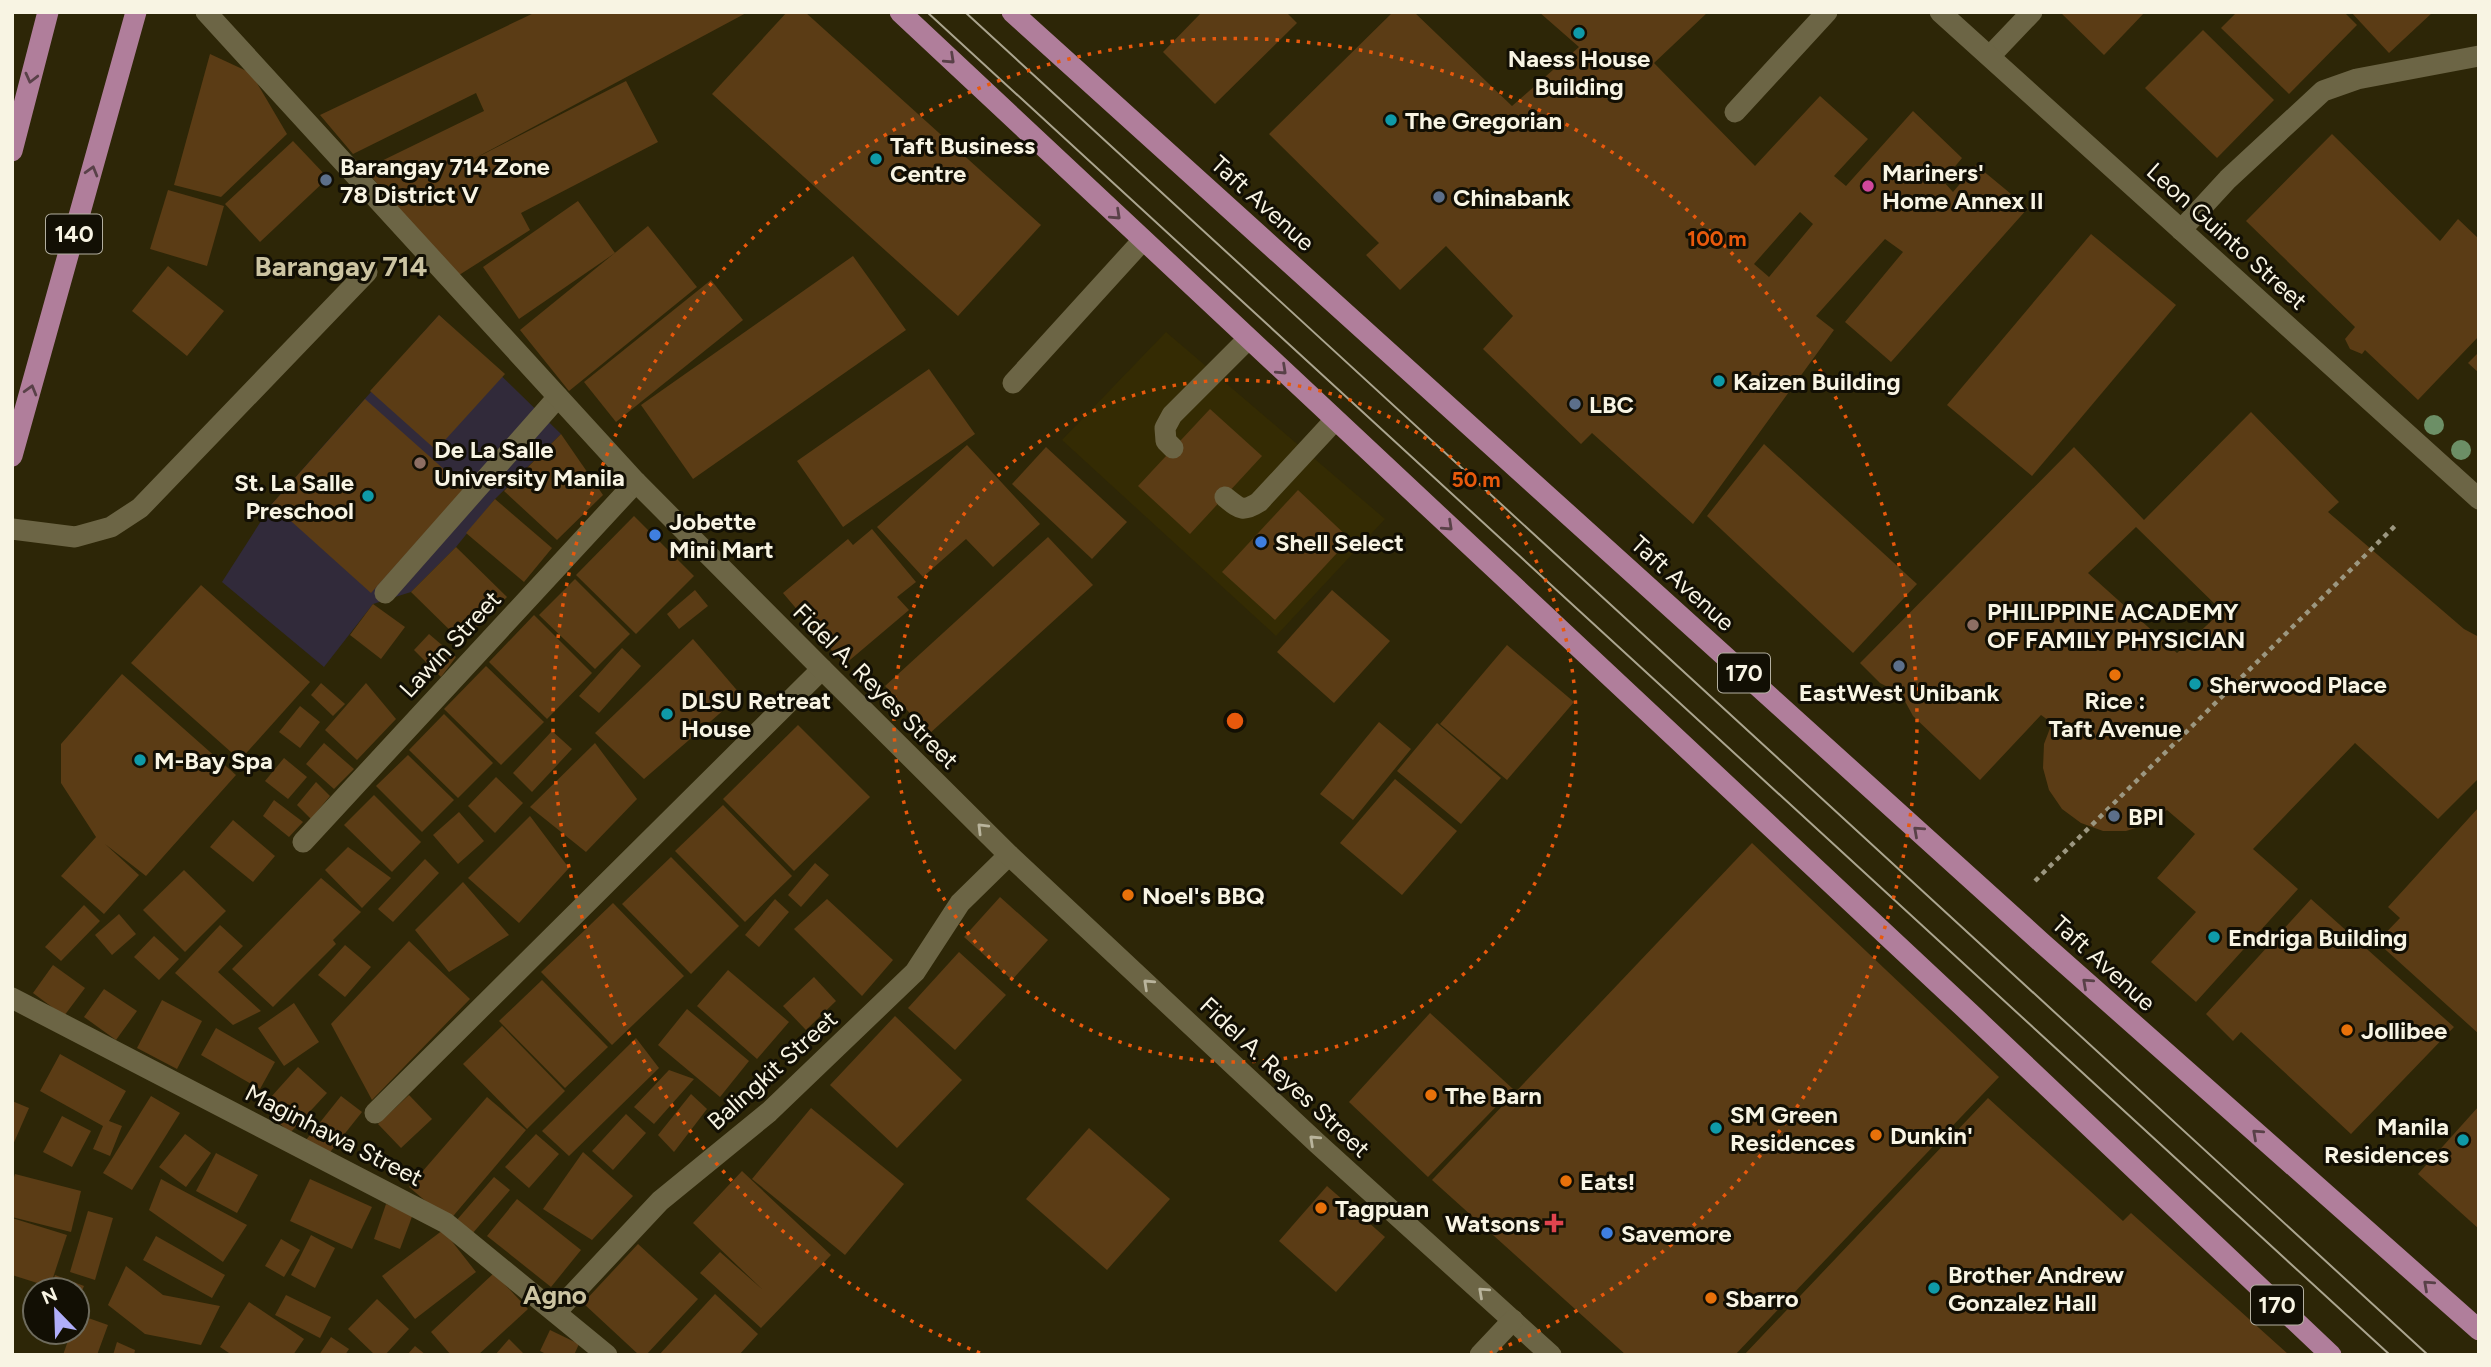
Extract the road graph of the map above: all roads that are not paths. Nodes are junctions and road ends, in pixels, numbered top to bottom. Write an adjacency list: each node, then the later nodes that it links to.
1 (48, 12): 12 (main road, one-way to 12)
2 (136, 12): 21 (main road, 140, one-way to 2)
3 (206, 12): 18 (street, Fidel A. Reyes Street)
4 (900, 12): 14 (main road, 170, one-way to 14)
5 (1012, 12): 34 (main road, Taft Avenue / 170, one-way to 5)
6 (1827, 12): 11 (street)
7 (1940, 12): 9 (street, Leon Guinto Street)
8 (2032, 12): 9 (street)
9 (1990, 56): 13 (street, Leon Guinto Street)
10 (2479, 56): 13 (street)
11 (1735, 112)
12 (12, 151)
13 (2181, 230): 24 (street, Leon Guinto Street)
14 (1143, 240): 16 (main road, 170); 17 (street)
15 (367, 272): 25 (street)
16 (1248, 339): 19 (main road, 170, one-way to 19); 20 (street)
17 (1013, 383)
18 (558, 397): 22 (street, Fidel A. Reyes Street); 26 (street)
19 (1335, 420): 23 (street); 38 (main road, 170, one-way to 38)
20 (1173, 448)
21 (12, 456)
22 (636, 482): 27 (street, Fidel A. Reyes Street); 28 (street, Lawin Street)
23 (1225, 497)
24 (2479, 499)
25 (12, 529)
26 (385, 593)
27 (822, 669): 29 (street, Fidel A. Reyes Street, one-way to 27); 31 (street)
28 (303, 842)
29 (1009, 855): 32 (street, Balingkit Street); 33 (street, Fidel A. Reyes Street, one-way to 29)
30 (12, 998): 32 (street, Maginhawa Street)
31 (375, 1113)
32 (556, 1312): 35 (street, Maginhawa Street)
33 (1513, 1320): 36 (street); 37 (street, Fidel A. Reyes Street)
34 (2479, 1330)
35 (607, 1355)
36 (1480, 1355)
37 (1551, 1355)
38 (2331, 1355)

